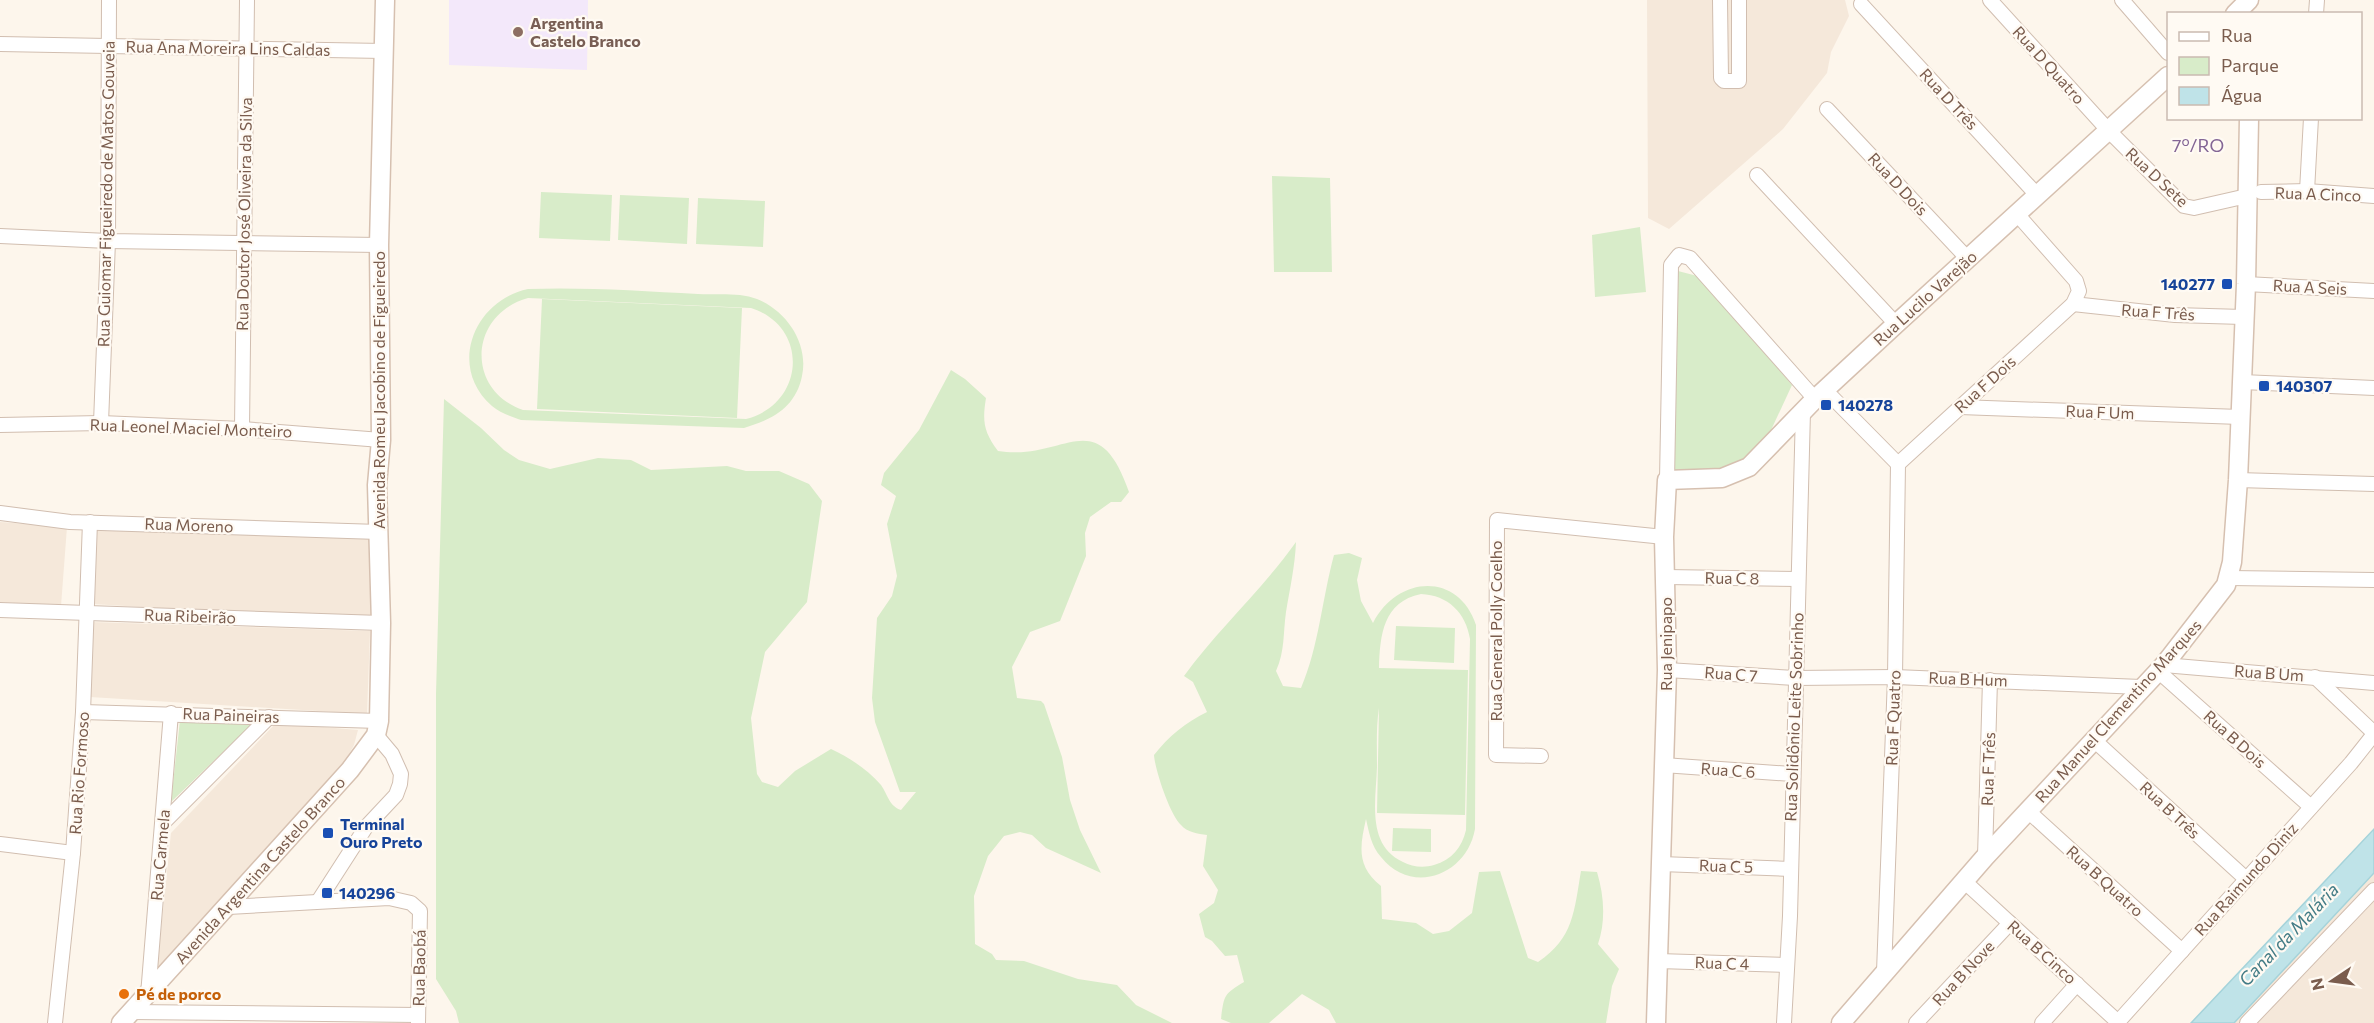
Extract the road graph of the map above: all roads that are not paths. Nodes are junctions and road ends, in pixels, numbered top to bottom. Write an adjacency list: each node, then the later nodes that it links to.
1 (109, 0): 12 (street, Rua Guiomar Figueiredo de Matos Gouveia)
2 (247, 0): 13 (street, Rua Doutor José Oliveira da Silva)
3 (385, 0): 14 (street, Avenida Romeu Jacobino de Figueiredo)
4 (1720, 0): 5 (street)
5 (1739, 0)
6 (1990, 0): 20 (street, Rua D Quatro)
7 (2122, 0): 15 (street)
8 (2250, 0): 10 (street)
9 (1861, 4): 24 (street, Rua D Três)
10 (2237, 12)
11 (0, 44): 12 (street, Rua Ana Moreira Lins Caldas)
12 (107, 46): 13 (street, Rua Ana Moreira Lins Caldas); 28 (street, Rua Guiomar Figueiredo de Matos Gouveia)
13 (246, 48): 14 (street, Rua Ana Moreira Lins Caldas); 29 (street, Rua Doutor José Oliveira da Silva)
14 (384, 51): 30 (street, Avenida Romeu Jacobino de Figueiredo)
15 (2167, 51)
16 (2167, 78): 20 (street, Rua Lucilo Varejão)
17 (1827, 110): 31 (street, Rua D Dois)
18 (2249, 120): 23 (street, Rua Manuel Clementino Marques)
19 (2311, 120): 22 (street)
20 (2108, 130): 23 (street, Rua D Sete); 24 (street, Rua Lucilo Varejão)
21 (1757, 175): 36 (street)
22 (2307, 191): 23 (street, Rua A Cinco); 25 (street, Rua A Cinco)
23 (2254, 194): 32 (street, Rua Manuel Clementino Marques)
24 (2037, 195): 26 (street, Rua Lucilo Varejão)
25 (2374, 196)
26 (2017, 214): 31 (street, Rua Lucilo Varejão); 34 (street)
27 (0, 236): 28 (street)
28 (108, 241): 29 (street); 42 (street, Rua Guiomar Figueiredo de Matos Gouveia)
29 (243, 243): 30 (street); 44 (street, Rua Doutor José Oliveira da Silva)
30 (380, 245): 45 (street, Avenida Romeu Jacobino de Figueiredo)
31 (1968, 259): 36 (street, Rua Lucilo Varejão)
32 (2246, 284): 33 (street, Rua A Seis); 35 (street, Rua Manuel Clementino Marques)
33 (2374, 291)
34 (2073, 304): 35 (street, Rua F Três); 40 (street, Rua F Dois)
35 (2243, 318): 37 (street, Rua Manuel Clementino Marques)
36 (1896, 324): 39 (street, Rua Lucilo Varejão)
37 (2242, 382): 38 (street); 41 (street, Rua Manuel Clementino Marques)
38 (2374, 388)
39 (1814, 400): 46 (street); 47 (street, Rua Lucilo Varejão); 47 (street, Rua Jenipapo); 56 (street, Rua Solidônio Leite Sobrinho)
40 (1960, 406): 41 (street, Rua F Um); 46 (street, Rua F Dois)
41 (2240, 417): 48 (street, Rua Manuel Clementino Marques)
42 (101, 423): 43 (street, Rua Leonel Maciel Monteiro); 44 (street, Rua Leonel Maciel Monteiro)
43 (0, 425)
44 (242, 429): 45 (street, Rua Leonel Maciel Monteiro)
45 (381, 440): 52 (street, Avenida Romeu Jacobino de Figueiredo)
46 (1898, 464): 63 (street, Rua F Quatro)
47 (1667, 480): 53 (street, Rua Jenipapo)
48 (2238, 480): 49 (street); 55 (street, Rua Manuel Clementino Marques)
49 (2374, 484)
50 (0, 513): 51 (street, Rua Moreno)
51 (90, 522): 52 (street, Rua Moreno); 59 (street, Rua Rio Formoso)
52 (379, 532): 60 (street, Avenida Romeu Jacobino de Figueiredo)
53 (1664, 537): 54 (street, Rua Jenipapo); 75 (street, Rua General Polly Coelho)
54 (1666, 577): 56 (street, Rua C 8); 62 (street, Rua Jenipapo)
55 (2229, 578): 57 (street); 61 (street, Rua Manuel Clementino Marques)
56 (1798, 579): 65 (street, Rua Solidônio Leite Sobrinho)
57 (2374, 580)
58 (0, 610): 59 (street, Rua Ribeirão)
59 (87, 613): 60 (street, Rua Ribeirão); 69 (street, Rua Rio Formoso)
60 (381, 623): 72 (street, Avenida Romeu Jacobino de Figueiredo)
61 (2161, 668): 64 (street, Rua B Um); 68 (street, Rua Manuel Clementino Marques); 78 (street, Rua B Dois)
62 (1667, 670): 65 (street, Rua C 7); 76 (street, Rua Jenipapo)
63 (1895, 677): 65 (street, Rua B Hum); 66 (street, Rua B Hum); 95 (street, Rua F Quatro)
64 (2315, 677): 67 (street, Rua B Um); 73 (street)
65 (1796, 678): 77 (street, Rua Solidônio Leite Sobrinho)
66 (1990, 680): 68 (street, Rua B Hum); 83 (street, Rua F Três)
67 (2374, 683)
68 (2141, 687): 74 (street, Rua Manuel Clementino Marques)
69 (83, 712): 70 (street, Rua Paineiras); 82 (street, Rua Rio Formoso)
70 (171, 713): 71 (street, Rua Paineiras); 80 (street, Rua Carmela)
71 (269, 717): 72 (street, Rua Paineiras); 80 (street)
72 (377, 728): 89 (street); 90 (street, Avenida Argentina Castelo Branco)
73 (2374, 733): 78 (street, Rua Raimundo Diniz)
74 (2095, 741): 79 (street, Rua Manuel Clementino Marques); 86 (street, Rua B Três)
75 (1541, 756)
76 (1663, 765): 77 (street, Rua C 6); 84 (street, Rua Jenipapo)
77 (1792, 774): 85 (street, Rua Solidônio Leite Sobrinho)
78 (2311, 807): 86 (street, Rua Raimundo Diniz)
79 (2028, 811): 83 (street, Rua Manuel Clementino Marques); 92 (street, Rua B Quatro)
80 (163, 822): 97 (street, Rua Carmela)
81 (0, 844): 82 (street)
82 (73, 853): 100 (street, Rua Rio Formoso)
83 (1985, 857): 87 (street, Rua Manuel Clementino Marques)
84 (1661, 864): 85 (street, Rua C 5); 93 (street, Rua Jenipapo)
85 (1791, 869): 94 (street, Rua Solidônio Leite Sobrinho)
86 (2245, 878): 92 (street, Rua Raimundo Diniz)
87 (1965, 882): 91 (street, Rua B Cinco); 95 (street, Rua Manuel Clementino Marques)
88 (2374, 890): 107 (street)
89 (319, 900): 90 (street, Rua Baobá); 99 (street, Rua Baobá)
90 (228, 907): 97 (street, Avenida Argentina Castelo Branco)
91 (2010, 923): 96 (street, Rua B Cinco); 104 (street, Rua B Nove)
92 (2182, 951): 106 (street, Rua Raimundo Diniz)
93 (1658, 961): 94 (street, Rua C 4); 101 (street, Rua Jenipapo)
94 (1786, 965): 102 (street, Rua Solidônio Leite Sobrinho)
95 (1884, 972): 103 (street, Rua Manuel Clementino Marques)
96 (2077, 984): 105 (street); 106 (street, Rua B Cinco)
97 (148, 996): 98 (street, Avenida Argentina Castelo Branco)
98 (127, 1018): 99 (street)
99 (418, 1019)
100 (55, 1023)
101 (1656, 1023)
102 (1784, 1023)
103 (1842, 1023)
104 (1916, 1023)
105 (2042, 1023)
106 (2119, 1023)
107 (2247, 1023)

